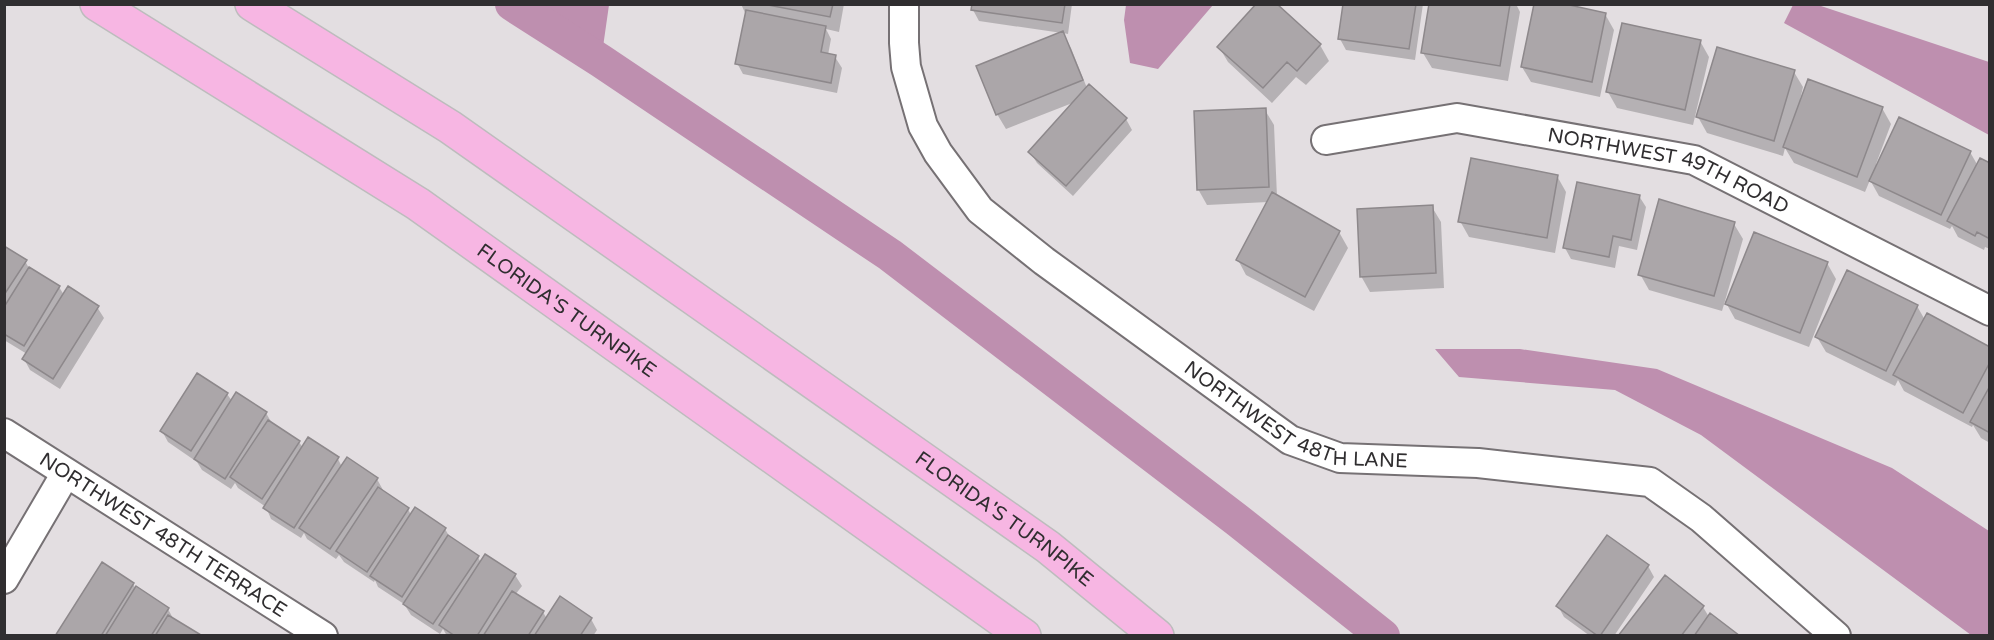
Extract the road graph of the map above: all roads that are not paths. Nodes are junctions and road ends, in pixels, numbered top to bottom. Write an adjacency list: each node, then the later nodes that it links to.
1 (97, 4): 10 (highway, FLORIDA'S TURNPIKE)
2 (252, 4): 11 (highway, FLORIDA'S TURNPIKE)
3 (904, 4): 12 (street, NORTHWEST 48TH LANE)
4 (1326, 140): 5 (street, NORTHWEST 49TH ROAD)
5 (1989, 311)
6 (4, 433): 7 (street, NORTHWEST 48TH TERRACE)
7 (66, 473): 8 (street); 9 (street, NORTHWEST 48TH TERRACE)
8 (4, 579)
9 (323, 636)
10 (1024, 636)
11 (1157, 636)
12 (1836, 636)

